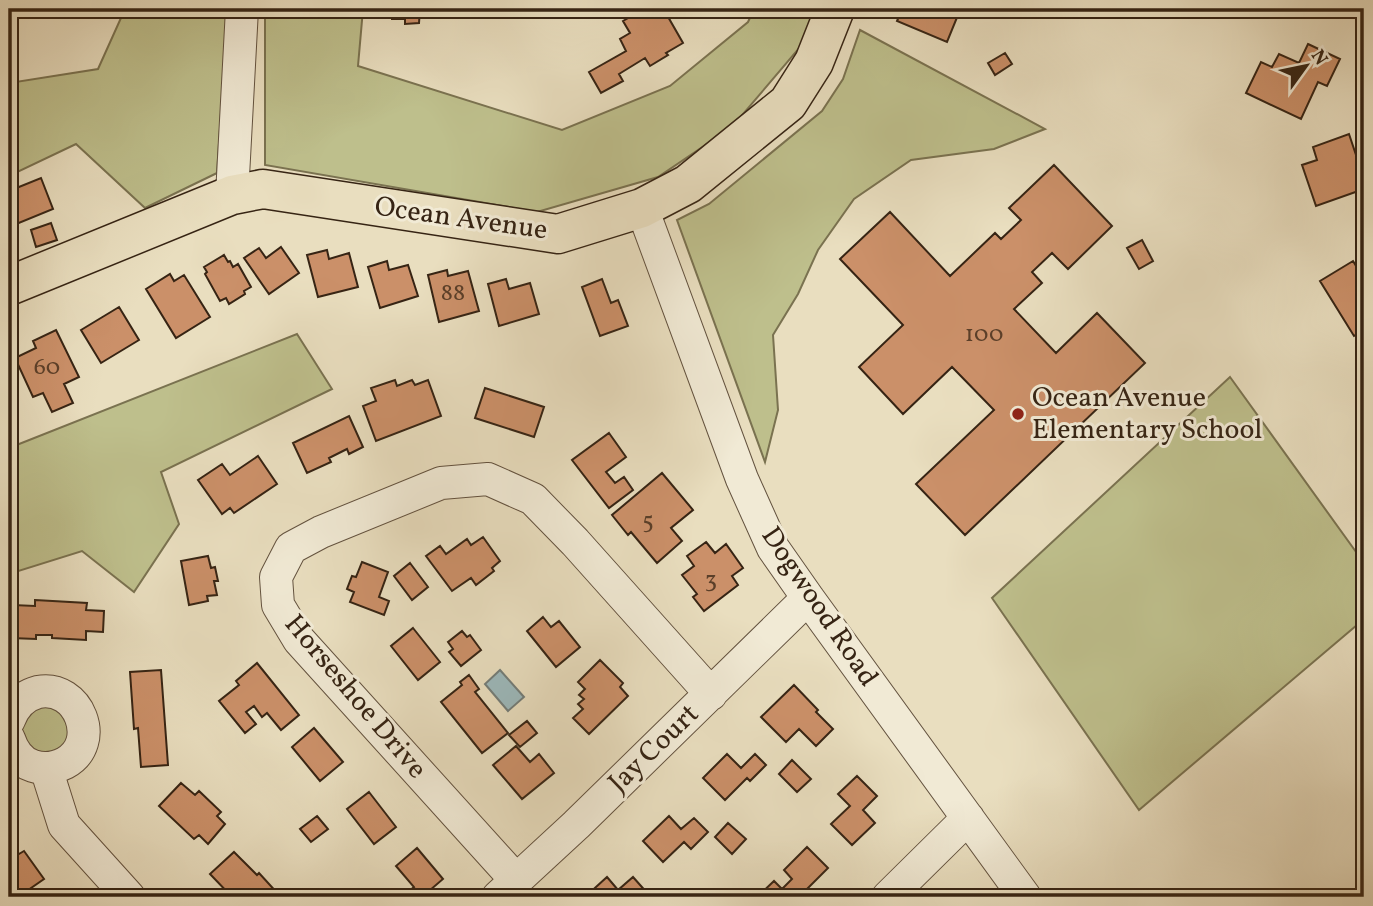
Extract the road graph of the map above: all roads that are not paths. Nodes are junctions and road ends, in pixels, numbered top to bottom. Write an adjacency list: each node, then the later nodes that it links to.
1 (242, 9): 3 (street)
2 (835, 9): 4 (main road, Ocean Avenue)
3 (232, 195): 4 (main road, Ocean Avenue); 5 (main road, Ocean Avenue)
4 (642, 208): 6 (street, Dogwood Road)
5 (9, 286)
6 (807, 598): 7 (street, Jay Court); 11 (street, Dogwood Road)
7 (711, 694): 12 (street, Jay Court); 12 (street, Horseshoe Drive)
8 (9, 720): 10 (street)
9 (9, 739): 10 (street)
10 (46, 768): 13 (street)
11 (968, 818): 14 (street); 15 (street, Dogwood Road)
12 (507, 889)
13 (128, 897)
14 (888, 897)
15 (1025, 897)

